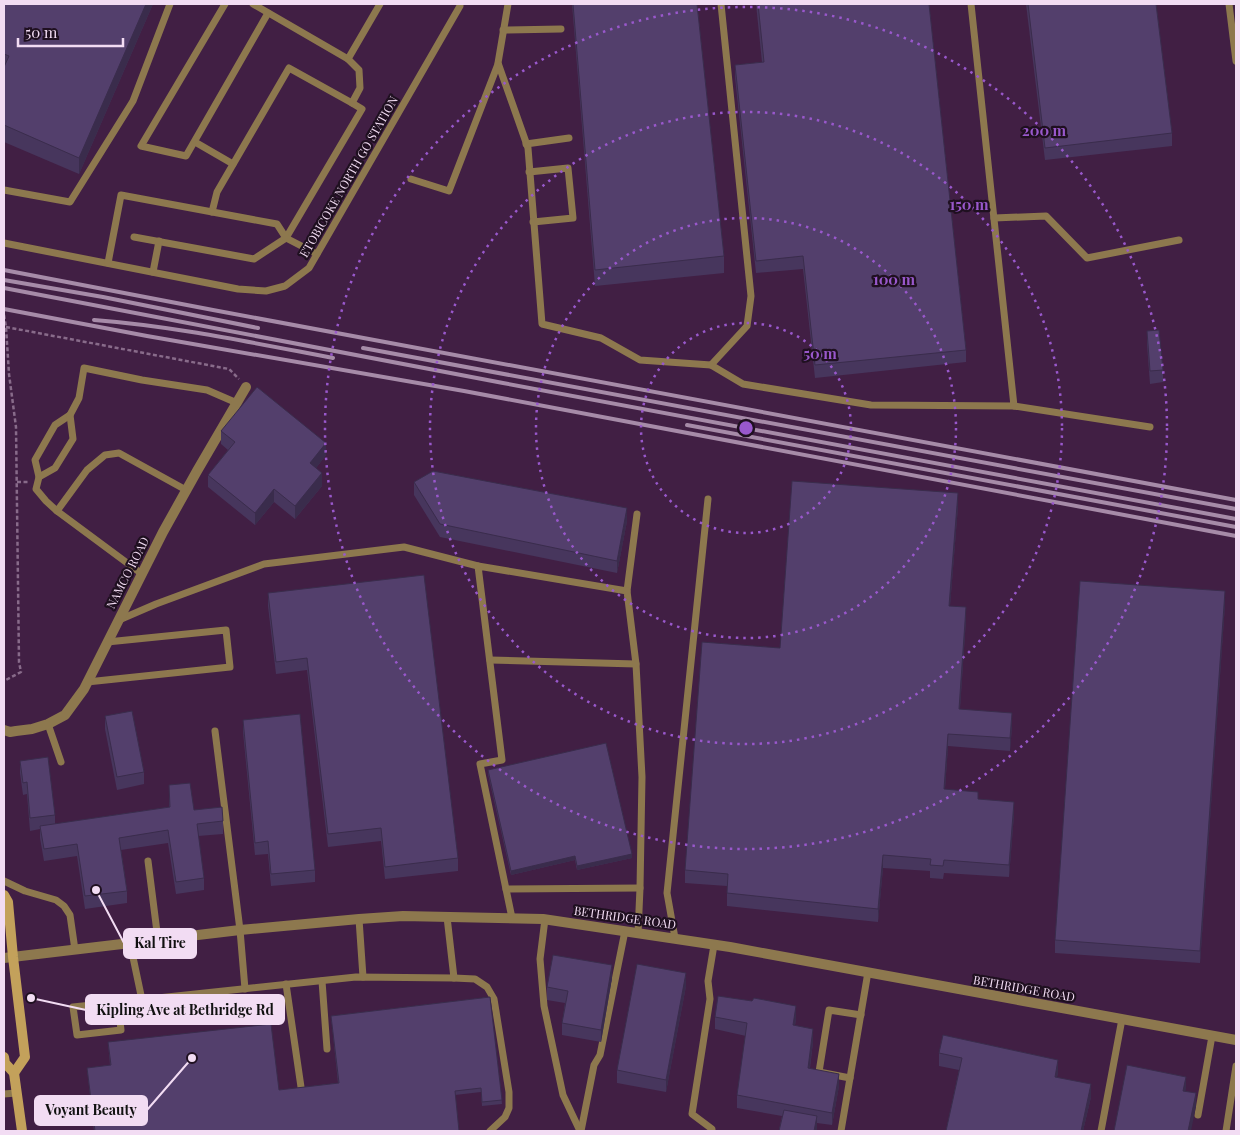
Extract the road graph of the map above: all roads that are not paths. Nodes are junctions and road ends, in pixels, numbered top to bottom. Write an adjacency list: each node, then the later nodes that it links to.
1 (170, 4): 23 (lane)
2 (225, 4): 18 (lane)
3 (253, 4): 10 (lane)
4 (380, 4): 13 (lane)
5 (460, 4): 32 (lane, ETOBICOKE NORTH GO STATION)
6 (508, 4): 12 (lane)
7 (721, 4): 35 (lane)
8 (971, 4): 25 (lane)
9 (1229, 4): 14 (lane)
10 (268, 13): 13 (lane); 18 (lane)
11 (562, 29): 12 (lane)
12 (503, 30): 15 (lane)
13 (348, 59): 16 (lane)
14 (1236, 61)
15 (498, 63): 19 (lane); 22 (lane)
16 (352, 103): 20 (lane); 28 (lane)
17 (569, 138): 19 (lane)
18 (195, 142): 20 (lane)
19 (526, 144): 21 (lane)
20 (233, 164): 24 (lane)
21 (529, 172): 26 (lane); 26 (lane)
22 (411, 179)
23 (4, 190)
24 (212, 212): 28 (lane); 33 (lane)
25 (994, 218): 29 (lane); 38 (lane)
26 (534, 222): 35 (lane)
27 (134, 237): 30 (lane)
28 (286, 238): 30 (lane); 32 (lane)
29 (1179, 240)
30 (159, 241): 34 (lane)
31 (4, 242): 33 (lane, ETOBICOKE NORTH GO STATION)
32 (318, 254): 34 (lane, ETOBICOKE NORTH GO STATION)
33 (108, 263): 34 (lane, ETOBICOKE NORTH GO STATION)
34 (153, 272)
35 (711, 365): 38 (lane)
36 (246, 387): 37 (street, NAMCO ROAD)
37 (237, 403): 39 (lane); 42 (street, NAMCO ROAD)
38 (1014, 406): 40 (lane)
39 (70, 415): 41 (lane); 41 (lane)
40 (1150, 427)
41 (39, 477): 44 (lane)
42 (186, 490): 44 (lane); 47 (street, NAMCO ROAD)
43 (708, 499): 70 (lane)
44 (57, 511): 47 (lane)
45 (637, 514): 48 (lane)
46 (478, 566): 48 (lane); 49 (lane); 51 (lane)
47 (142, 574): 49 (street, NAMCO ROAD)
48 (627, 591): 52 (lane)
49 (118, 620): 50 (street, NAMCO ROAD)
50 (107, 642): 53 (street, NAMCO ROAD); 53 (lane)
51 (490, 660): 52 (lane); 61 (lane)
52 (636, 664): 60 (lane)
53 (87, 682): 54 (street, NAMCO ROAD)
54 (48, 724): 55 (street, NAMCO ROAD); 57 (lane)
55 (4, 730)
56 (215, 730): 67 (lane)
57 (61, 762)
58 (148, 861): 71 (lane)
59 (4, 881): 74 (lane)
60 (640, 888): 61 (lane); 69 (lane)
61 (506, 889): 64 (lane)
62 (4, 895): 75 (main road)
63 (448, 917): 64 (street, BETHRIDGE ROAD); 65 (street, BETHRIDGE ROAD); 78 (lane)
64 (512, 918): 66 (street, BETHRIDGE ROAD)
65 (359, 919): 67 (street, BETHRIDGE ROAD); 77 (lane)
66 (545, 920): 68 (street, BETHRIDGE ROAD); 99 (lane)
67 (240, 930): 71 (street, BETHRIDGE ROAD); 81 (lane)
68 (625, 931): 69 (street, BETHRIDGE ROAD); 99 (lane)
69 (638, 933): 70 (street, BETHRIDGE ROAD)
70 (675, 938): 73 (street, BETHRIDGE ROAD)
71 (158, 940): 72 (street, BETHRIDGE ROAD)
72 (130, 943): 74 (street, BETHRIDGE ROAD); 82 (lane)
73 (714, 945): 76 (street, BETHRIDGE ROAD); 100 (lane)
74 (75, 950): 75 (street, BETHRIDGE ROAD)
75 (9, 958): 91 (main road)
76 (868, 972): 84 (lane); 85 (street, BETHRIDGE ROAD)
77 (363, 977): 78 (lane); 79 (lane)
78 (454, 978): 98 (lane)
79 (322, 980): 80 (lane); 88 (lane)
80 (286, 984): 81 (lane); 93 (lane)
81 (245, 989): 82 (lane)
82 (142, 1000): 83 (lane)
83 (118, 1003): 83 (lane)
84 (861, 1015): 92 (lane); 92 (lane)
85 (1122, 1019): 86 (street, BETHRIDGE ROAD); 102 (lane)
86 (1212, 1036): 87 (street, BETHRIDGE ROAD); 96 (lane)
87 (1236, 1040)
88 (327, 1049)
89 (4, 1057): 91 (main road)
90 (1236, 1066): 103 (lane)
91 (14, 1074): 94 (main road)
92 (850, 1078): 101 (lane)
93 (301, 1087)
94 (16, 1093): 95 (lane); 97 (main road)
95 (4, 1094)
96 (1198, 1115)
97 (22, 1131)
98 (490, 1131)
99 (580, 1131)
100 (712, 1131)
101 (841, 1131)
102 (1101, 1131)
103 (1226, 1131)

